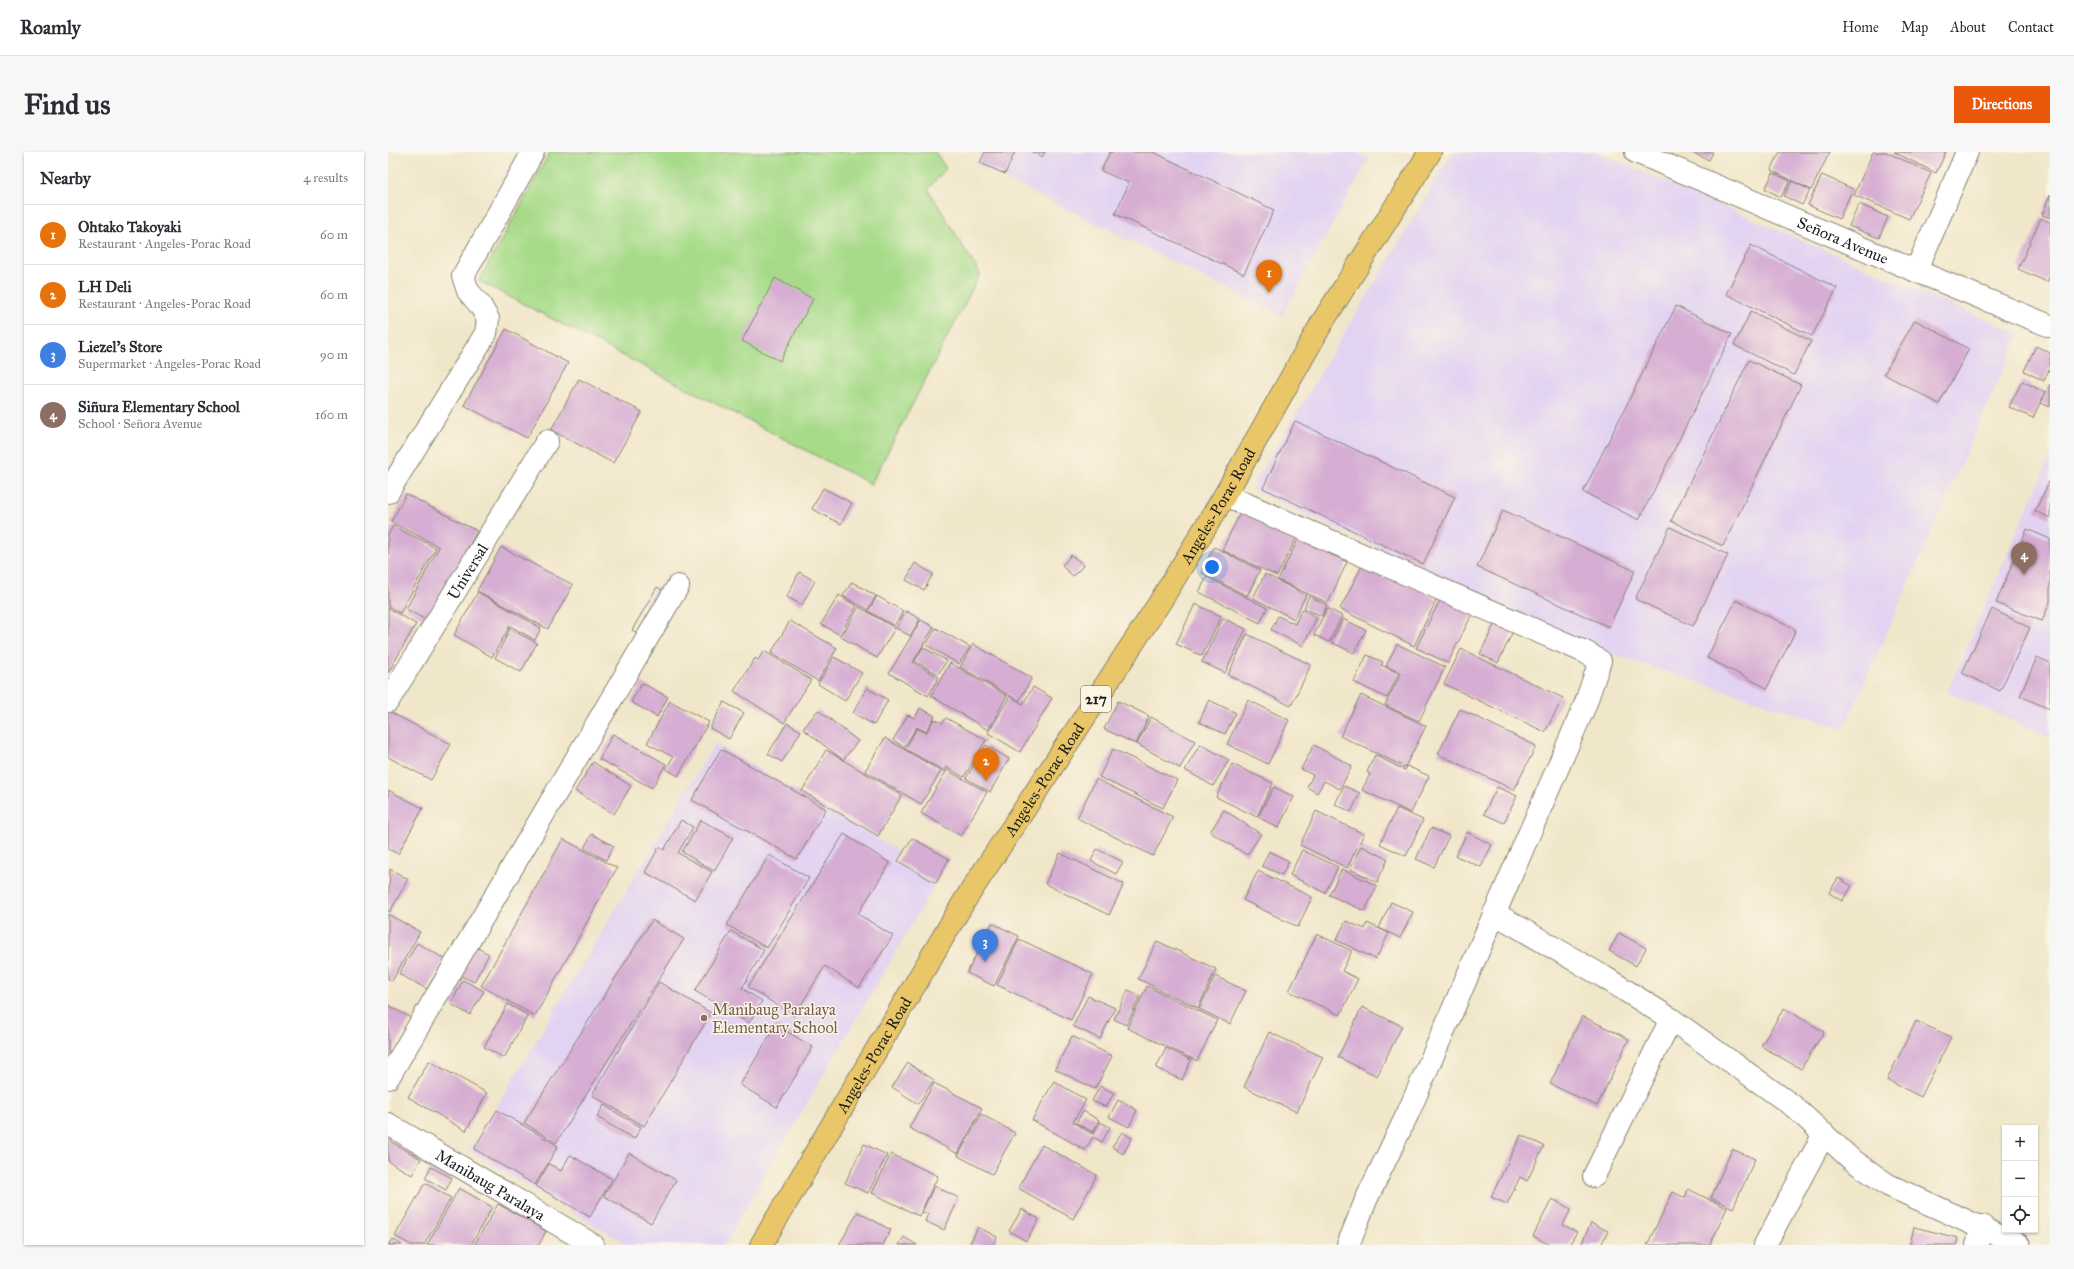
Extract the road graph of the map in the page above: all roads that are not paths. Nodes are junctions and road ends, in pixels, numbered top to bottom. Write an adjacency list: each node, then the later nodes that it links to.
1 (532, 152): 8 (street)
2 (1430, 152): 9 (main road, Angeles-Porac Road / 217)
3 (1636, 152): 5 (street, Señora Avenue)
4 (1967, 152): 5 (street)
5 (1916, 271): 6 (street, Señora Avenue)
6 (2050, 326)
7 (547, 441): 11 (street, Universal)
8 (388, 492)
9 (1225, 495): 12 (street); 20 (main road, Angeles-Porac Road / 217)
10 (678, 586): 14 (street)
11 (388, 701)
12 (1494, 914): 13 (street); 21 (street)
13 (1671, 1019): 16 (street); 17 (street)
14 (388, 1078)
15 (388, 1124): 19 (street, Manibaug Paralaya)
16 (1824, 1134): 18 (street); 22 (street)
17 (1594, 1176)
18 (1979, 1236): 23 (street)
19 (593, 1245)
20 (761, 1245)
21 (1348, 1245)
22 (1765, 1245)
23 (2019, 1245)

